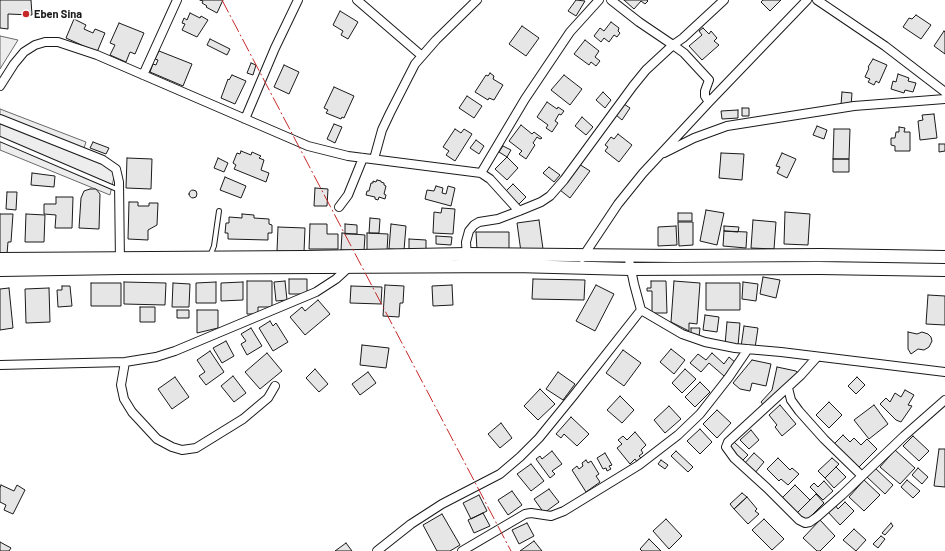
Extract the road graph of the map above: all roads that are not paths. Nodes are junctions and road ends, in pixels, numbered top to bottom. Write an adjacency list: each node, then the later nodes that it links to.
1 (177, 0): 12 (street)
2 (298, 0): 18 (street)
3 (357, 0): 11 (street)
4 (477, 0): 11 (street)
5 (599, 0): 23 (street)
6 (611, 0): 10 (street)
7 (724, 0): 10 (street)
8 (807, 0): 16 (street)
9 (817, 0): 14 (street)
10 (673, 46): 16 (street); 27 (street)
11 (422, 56): 22 (street)
12 (143, 75): 13 (street); 18 (street)
13 (1, 82)
14 (945, 92)
15 (945, 99): 20 (street)
16 (709, 102): 20 (street)
17 (0, 119): 24 (street)
18 (245, 119): 21 (street)
19 (0, 139): 24 (lane)
20 (660, 155): 30 (street)
21 (363, 158): 22 (street); 25 (street)
22 (374, 159): 23 (street)
23 (481, 173): 27 (street)
24 (120, 190): 37 (street)
25 (339, 207)
26 (219, 211): 35 (lane)
27 (520, 211): 28 (street)
28 (467, 254): 30 (main road); 36 (main road); 40 (street)
29 (628, 255): 30 (main road); 31 (main road); 43 (street)
30 (584, 256): 41 (street)
31 (723, 256): 32 (main road); 44 (main road)
32 (821, 256): 38 (main road); 42 (main road)
33 (945, 257): 38 (main road)
34 (0, 259): 39 (main road)
35 (206, 262): 36 (main road); 37 (main road)
36 (350, 262): 40 (main road); 50 (street)
37 (120, 263): 39 (main road)
38 (912, 263): 42 (main road); 46 (main road)
39 (50, 264): 45 (main road)
40 (466, 266): 41 (main road)
41 (577, 268): 43 (main road)
42 (820, 268): 44 (main road)
43 (630, 269): 44 (main road); 47 (street)
44 (723, 269)
45 (0, 270)
46 (945, 270)
47 (641, 310): 48 (street); 57 (street)
48 (748, 349): 49 (street); 58 (street)
49 (817, 356): 52 (street); 54 (street)
50 (125, 362): 51 (street); 53 (street)
51 (0, 365)
52 (945, 372)
53 (275, 386)
54 (788, 388): 56 (street); 56 (street)
55 (945, 400): 56 (street)
56 (861, 476)
57 (377, 551)
58 (462, 551)

